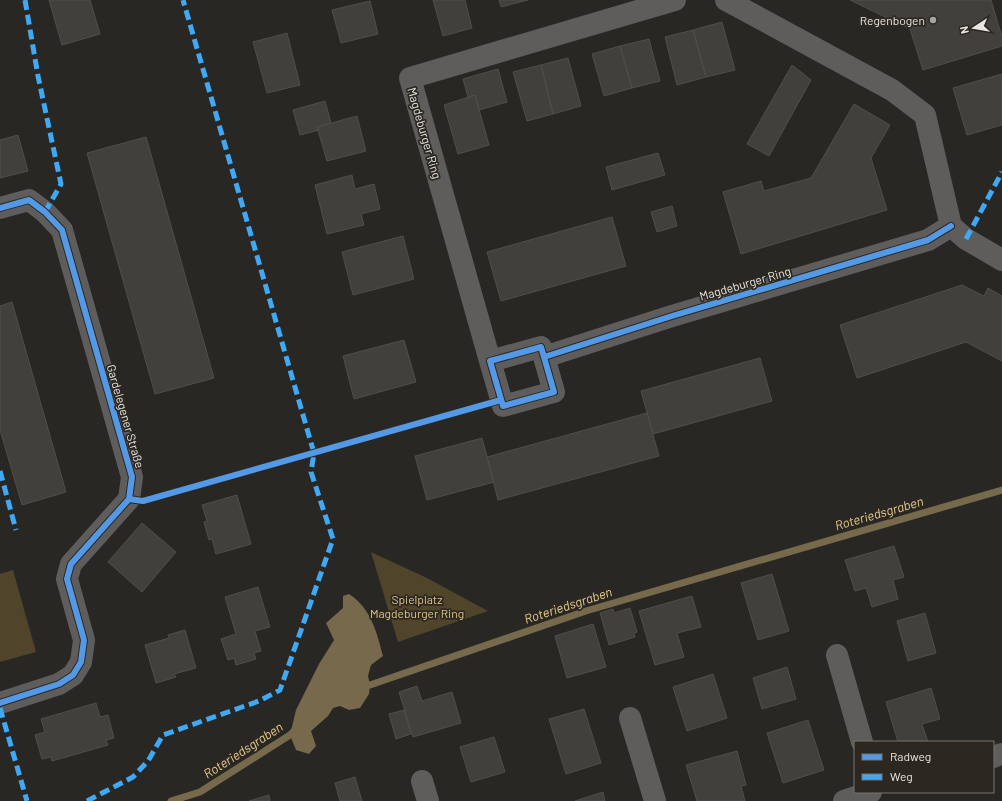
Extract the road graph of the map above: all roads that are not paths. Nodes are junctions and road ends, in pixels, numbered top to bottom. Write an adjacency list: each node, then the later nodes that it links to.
1 (675, 0): 7 (street, Magdeburger Ring)
2 (726, 0): 4 (street)
3 (0, 208): 9 (street, Gardelegener Straße)
4 (951, 226): 5 (street); 6 (street, Magdeburger Ring)
5 (1002, 260)
6 (544, 357): 7 (street); 7 (street, Magdeburger Ring)
7 (490, 361)
8 (837, 655): 11 (street)
9 (0, 703)
10 (630, 718): 13 (street)
11 (862, 741)
12 (869, 793): 14 (street)
13 (655, 801)
14 (844, 801)

